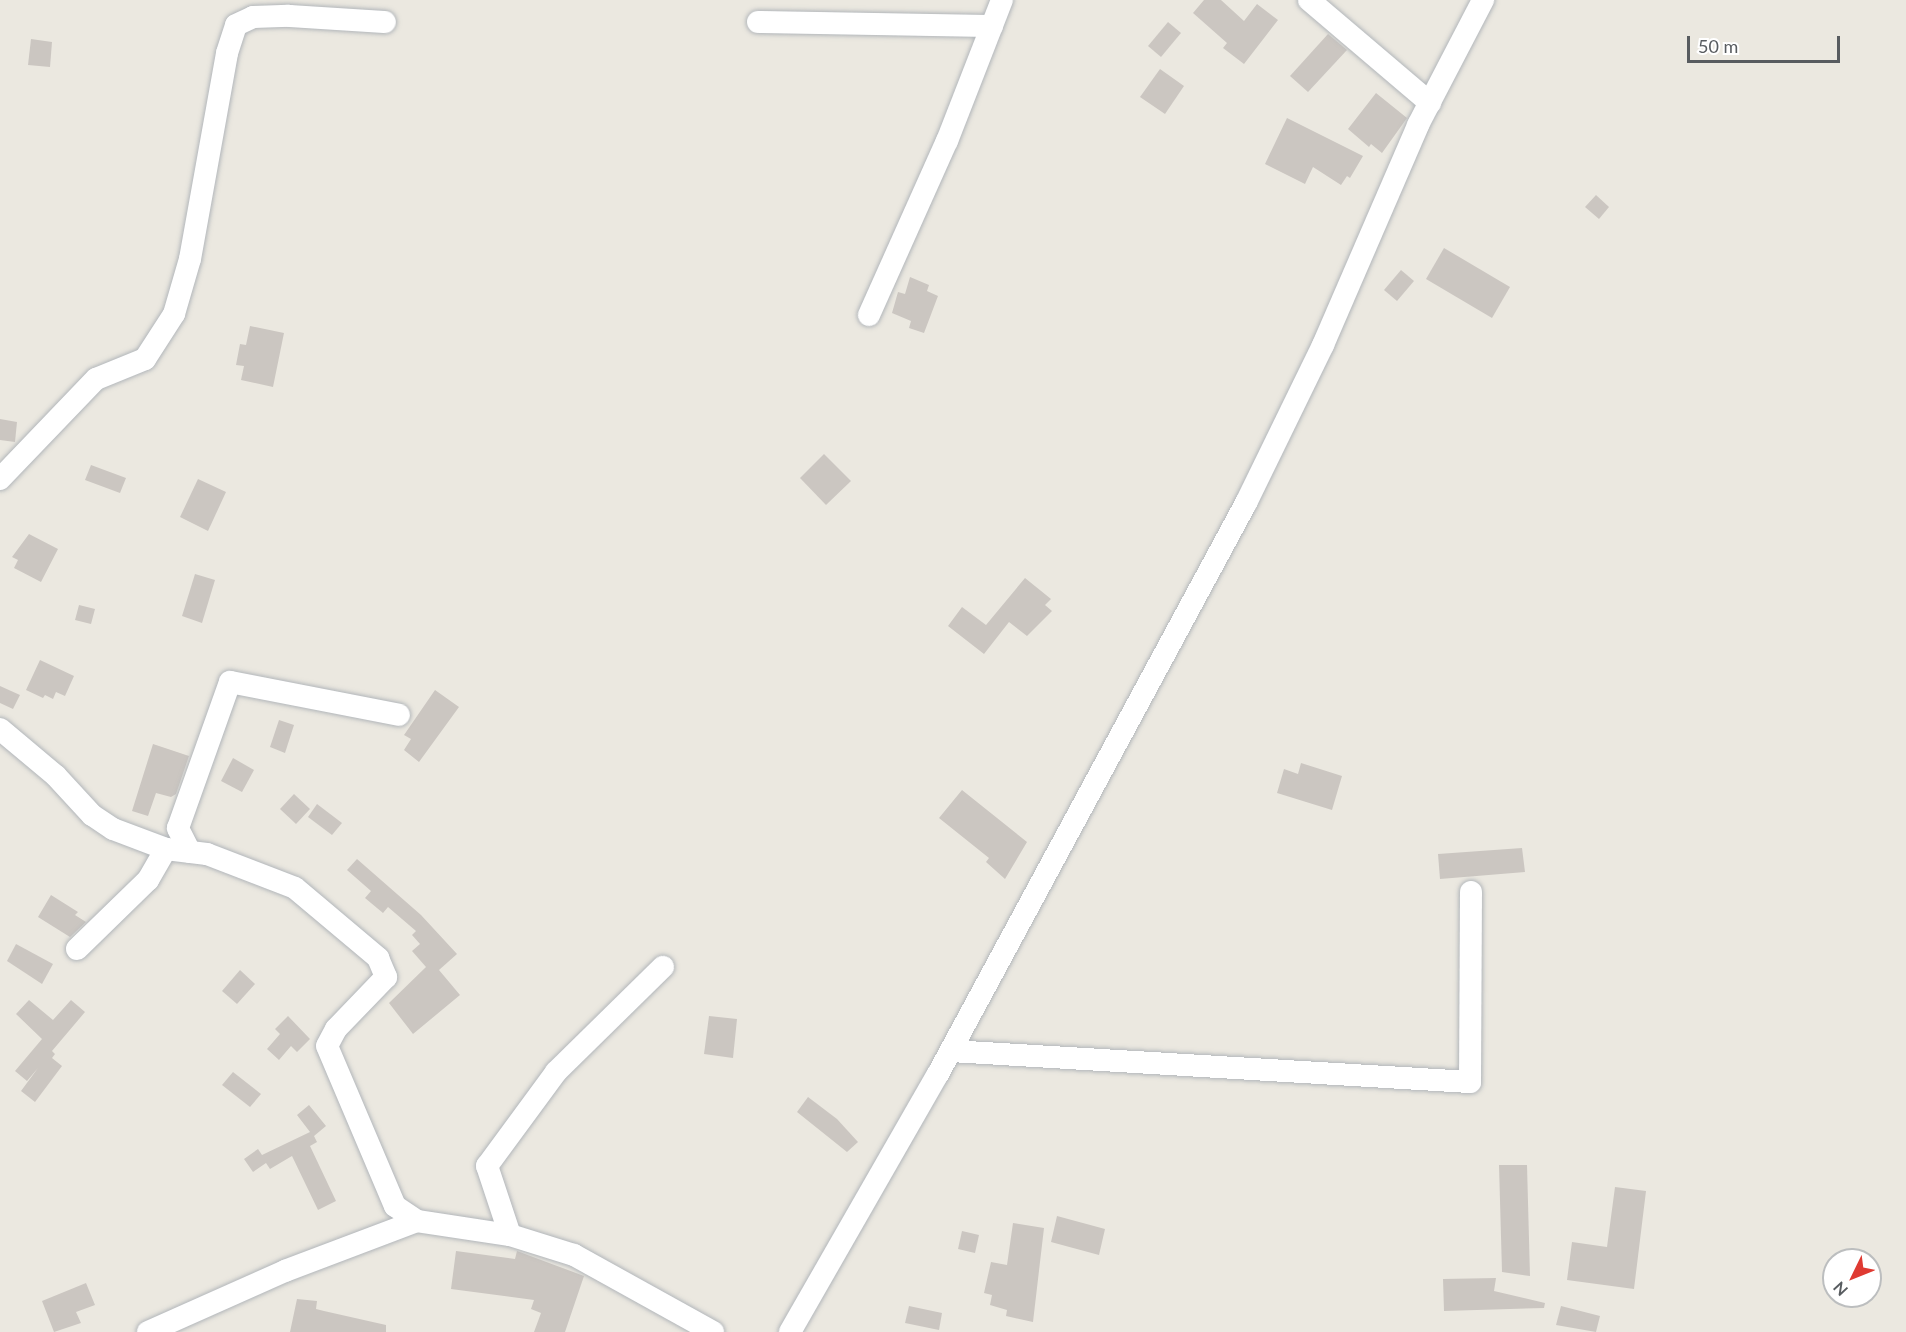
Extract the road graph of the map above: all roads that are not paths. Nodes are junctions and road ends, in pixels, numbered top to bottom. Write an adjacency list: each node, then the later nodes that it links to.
1 (1002, 0): 6 (street)
2 (1309, 0): 7 (street)
3 (1483, 0): 7 (street)
4 (386, 22): 9 (street)
5 (758, 22): 6 (street)
6 (992, 26): 8 (street)
7 (1430, 103): 17 (street)
8 (869, 315)
9 (0, 479)
10 (399, 715): 13 (street)
11 (0, 729): 12 (street)
12 (166, 849): 13 (street); 15 (street)
13 (190, 852): 18 (street)
14 (1471, 892): 17 (street)
15 (77, 949)
16 (663, 967): 19 (street)
17 (951, 1051): 22 (street)
18 (417, 1221): 19 (street); 20 (street)
19 (510, 1235): 21 (street)
20 (148, 1332)
21 (713, 1332)
22 (790, 1332)

